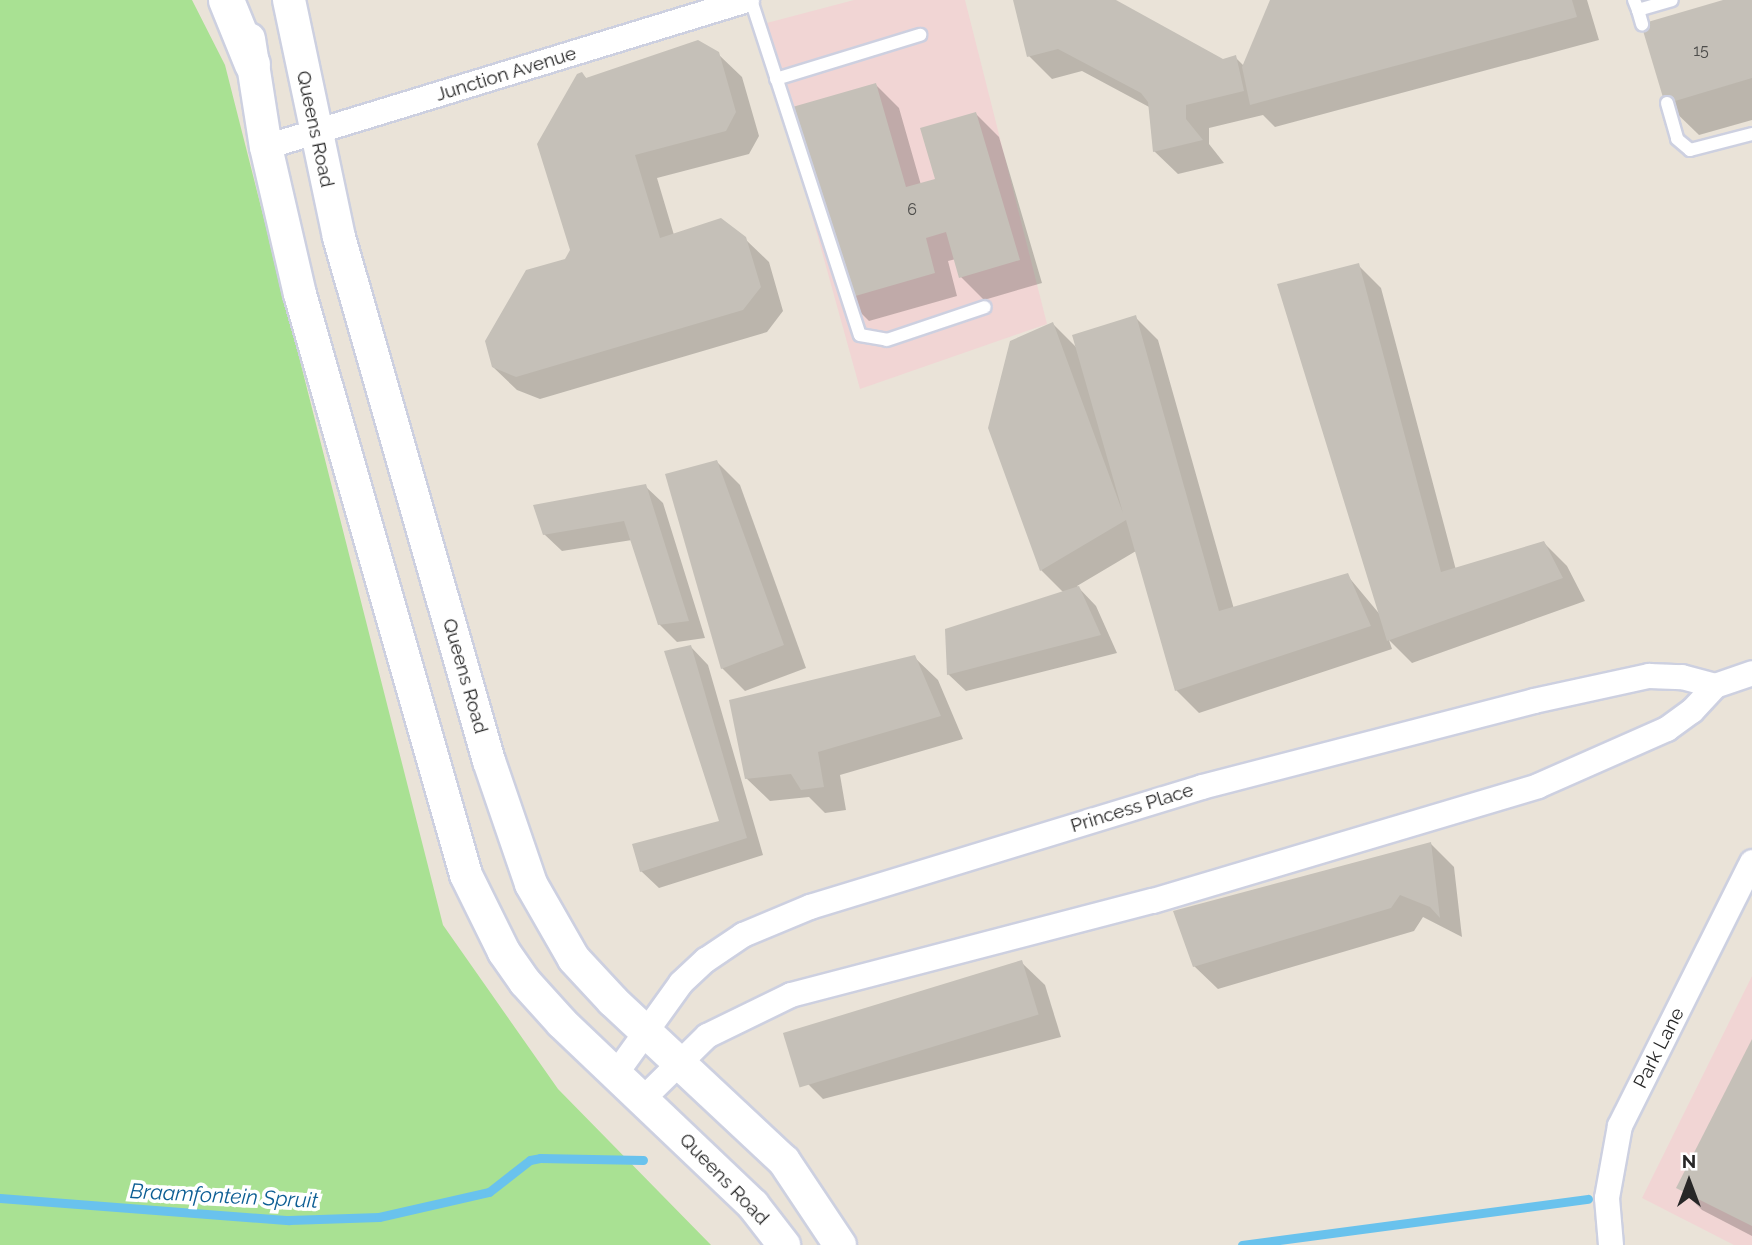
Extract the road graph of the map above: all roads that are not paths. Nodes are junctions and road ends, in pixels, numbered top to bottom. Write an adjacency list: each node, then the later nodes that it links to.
1 (226, 0): 10 (main road)
2 (244, 0): 10 (street, Queens Road)
3 (289, 0): 13 (street, Queens Road)
4 (749, 0): 6 (street, Junction Avenue); 11 (lane)
5 (1672, 0): 7 (lane)
6 (713, 5): 13 (street, Junction Avenue)
7 (1636, 5): 8 (lane)
8 (1642, 24)
9 (920, 36): 11 (lane)
10 (252, 64): 15 (street, Queens Road)
11 (776, 79): 16 (lane)
12 (1667, 103): 14 (lane)
13 (313, 131): 15 (street, Junction Avenue); 20 (street, Queens Road)
14 (1752, 134)
15 (266, 147): 22 (street, Queens Road)
16 (985, 307)
17 (1751, 675): 18 (street)
18 (1715, 685): 20 (street, Princess Place); 21 (street)
19 (1752, 862): 26 (street, Park Lane)
20 (647, 1034): 21 (street, Queens Road); 22 (street, Princess Place)
21 (679, 1062): 23 (street); 25 (street, Queens Road)
22 (615, 1075): 23 (street, Queens Road)
23 (643, 1099): 24 (street, Queens Road)
24 (784, 1245)
25 (841, 1245)
26 (1611, 1245)

